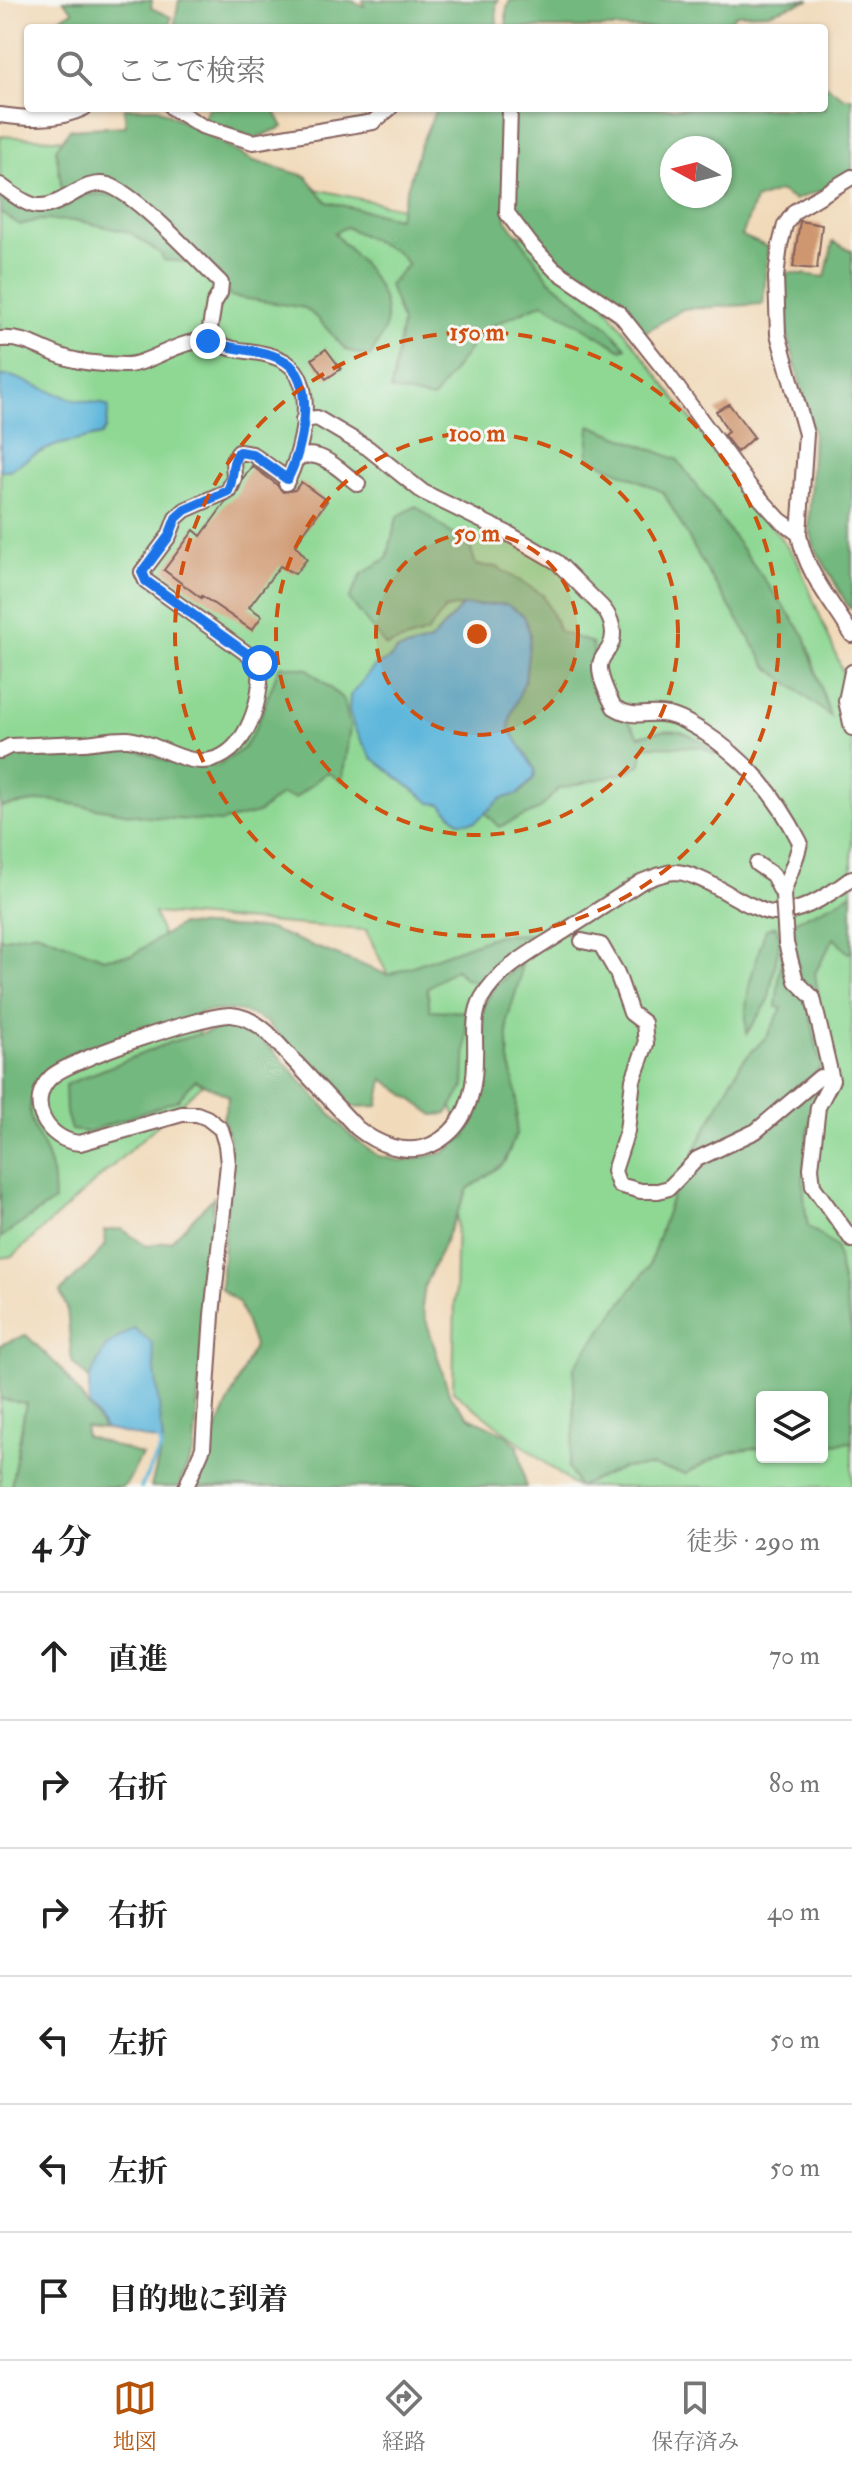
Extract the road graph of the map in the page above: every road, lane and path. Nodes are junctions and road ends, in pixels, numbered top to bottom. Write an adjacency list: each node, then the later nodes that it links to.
1 (76, 112): 5 (street)
2 (179, 112): 3 (street)
3 (385, 112)
4 (510, 112): 13 (street)
5 (0, 115)
6 (852, 177): 13 (street)
7 (0, 185): 9 (street)
8 (0, 339): 9 (street)
9 (208, 341): 10 (street)
10 (303, 420): 11 (street); 20 (street)
11 (297, 459): 12 (street); 17 (street)
12 (358, 484)
13 (799, 534): 14 (street)
14 (852, 635)
15 (851, 675): 16 (street)
16 (852, 728)
17 (0, 751)
18 (757, 864): 20 (street)
19 (852, 878): 24 (street)
20 (783, 895): 22 (street, bridge)
21 (582, 941): 22 (street)
22 (832, 1080): 23 (street)
23 (852, 1240)
24 (186, 1487)

